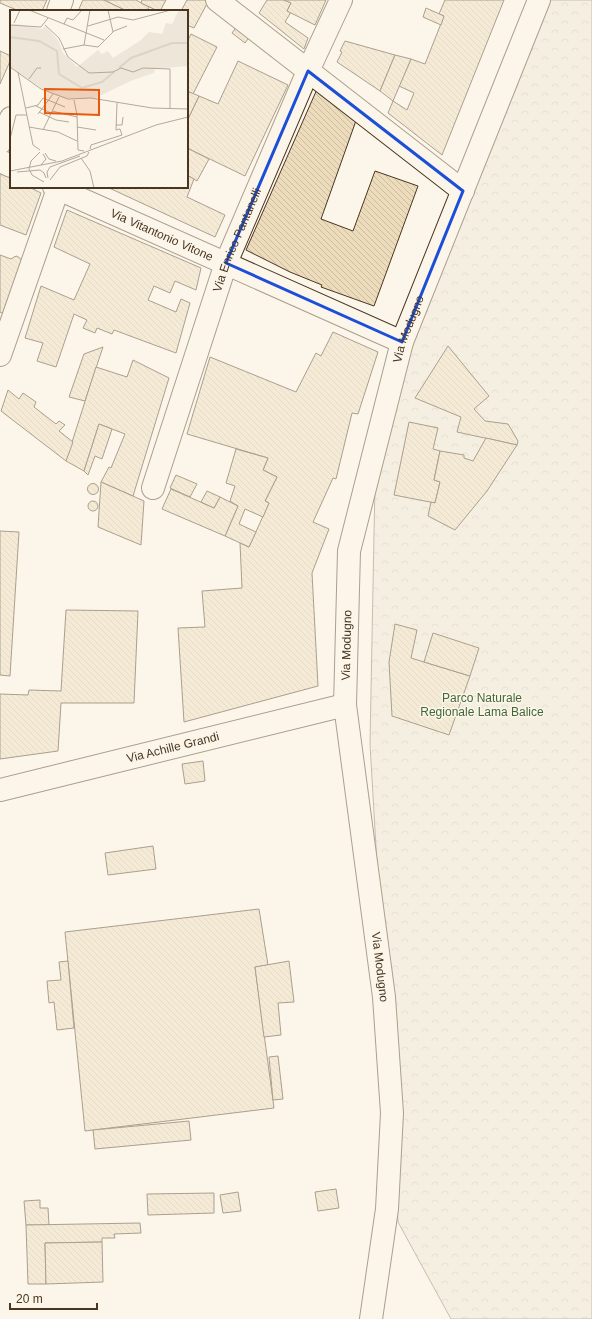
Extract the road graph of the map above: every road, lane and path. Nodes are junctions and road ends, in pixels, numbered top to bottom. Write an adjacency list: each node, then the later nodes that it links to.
1 (62, 0): 5 (street)
2 (217, 0): 6 (street)
3 (342, 0): 6 (street, Via Enrico Pantanelli)
4 (539, 0): 12 (street, Via Modugno)
5 (58, 10)
6 (308, 71): 12 (street); 13 (street, Via Enrico Pantanelli)
7 (10, 120): 8 (street)
8 (0, 143)
9 (0, 161): 10 (street)
10 (10, 166)
11 (56, 188): 13 (street, Via Vitantonio Vitone); 15 (street)
12 (463, 191): 14 (street, Via Modugno)
13 (226, 263): 14 (street, Via Vitantonio Vitone); 16 (street, Via Enrico Pantanelli)
14 (402, 342): 17 (street, Via Modugno)
15 (0, 355)
16 (153, 488)
17 (345, 705): 18 (street, Via Achille Grandi); 19 (street, Via Modugno)
18 (0, 790)
19 (371, 1319)

